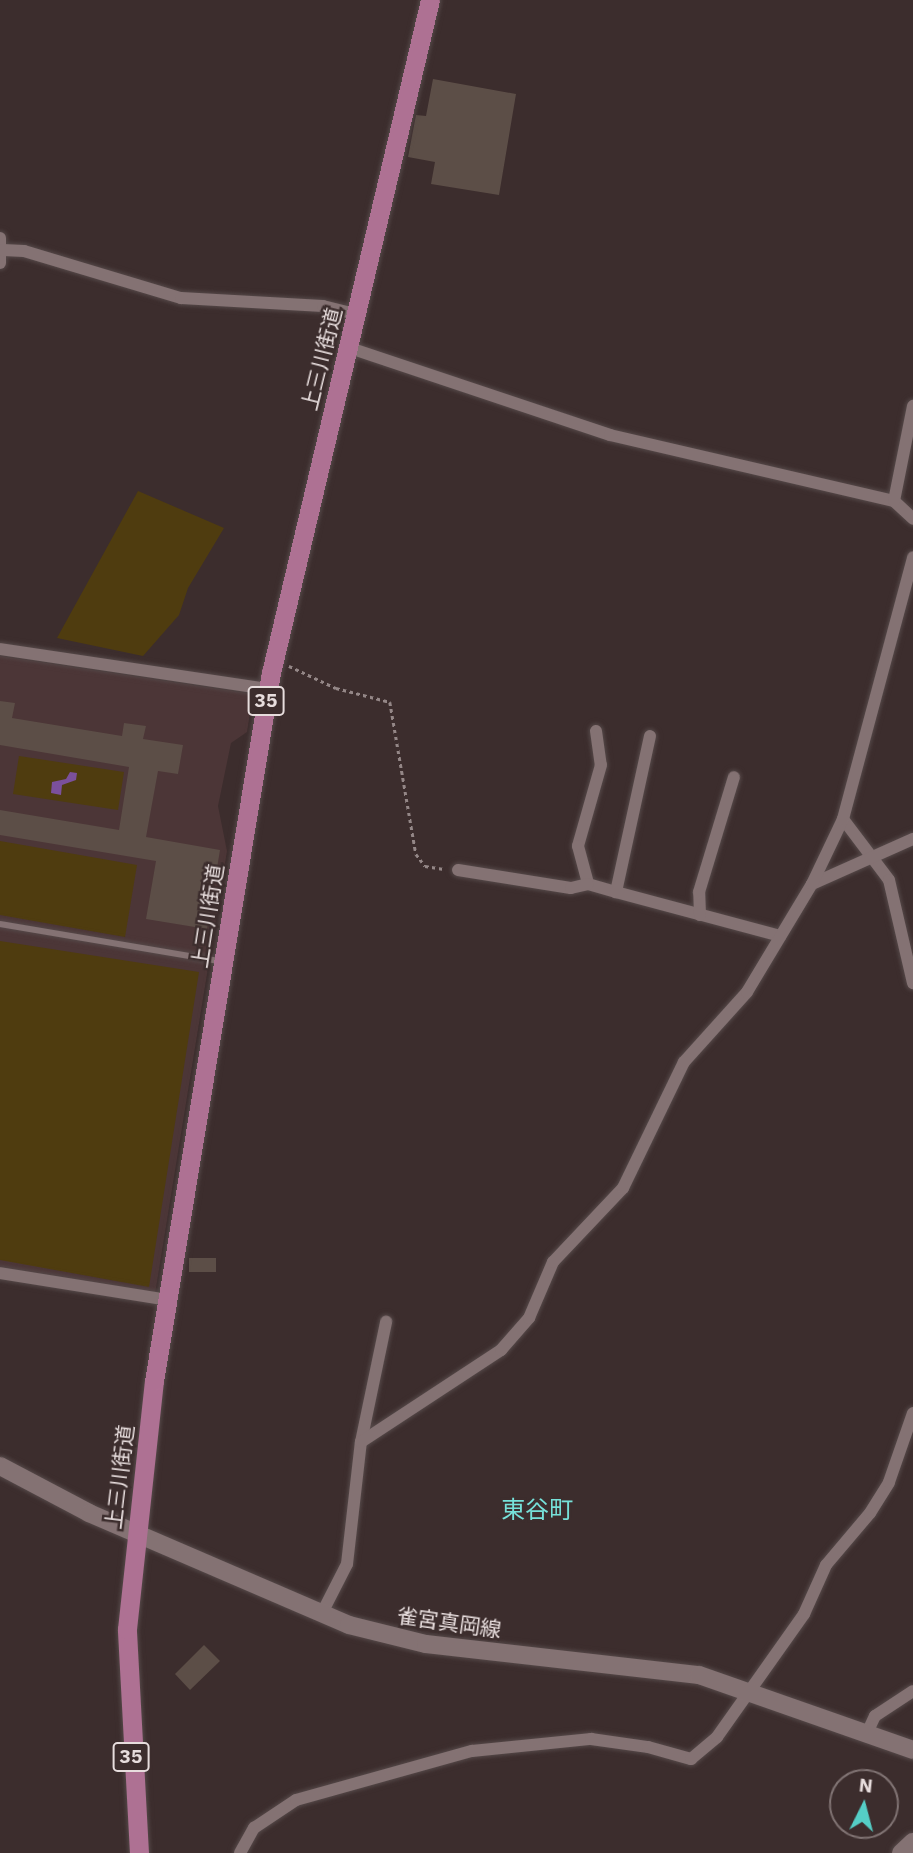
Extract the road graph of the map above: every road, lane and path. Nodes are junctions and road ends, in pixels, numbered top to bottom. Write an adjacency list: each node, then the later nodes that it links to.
1 (430, 0): 3 (main road, 上三川街道 / 35)
2 (1, 250): 3 (street)
3 (356, 314): 4 (main road, 上三川街道 / 35)
4 (347, 347): 6 (street); 10 (main road, 上三川街道 / 35)
5 (913, 406): 6 (street)
6 (894, 501): 7 (street)
7 (913, 519)
8 (913, 557): 15 (street)
9 (0, 649): 11 (street)
10 (274, 662): 11 (main road, 上三川街道 / 35); 18 (path)
11 (268, 690): 25 (main road, 上三川街道 / 35)
12 (596, 731): 19 (street)
13 (650, 736): 21 (street)
14 (734, 778): 22 (street)
15 (843, 819): 17 (street); 20 (street)
16 (913, 839): 17 (street)
17 (874, 857): 20 (street); 26 (street)
18 (458, 870): 19 (street)
19 (588, 884): 21 (street)
20 (811, 884): 24 (street)
21 (615, 892): 22 (street)
22 (700, 915): 24 (street)
23 (0, 925): 25 (lane)
24 (780, 936): 31 (street)
25 (222, 961): 28 (main road, 上三川街道 / 35)
26 (913, 983)
27 (0, 1273): 28 (street)
28 (168, 1300): 33 (main road, 上三川街道 / 35)
29 (386, 1322): 31 (street)
30 (913, 1413): 35 (street)
31 (362, 1442): 34 (street)
32 (0, 1465): 33 (main road, 雀宮真岡線)
33 (134, 1532): 34 (main road, 雀宮真岡線); 40 (main road, 上三川街道 / 35)
34 (321, 1615): 35 (main road, 雀宮真岡線)
35 (749, 1691): 37 (main road, 雀宮真岡線); 41 (street)
36 (913, 1691): 37 (street)
37 (867, 1733): 38 (main road, 雀宮真岡線)
38 (913, 1750)
39 (913, 1842): 42 (main road)
40 (139, 1853)
41 (240, 1853)
42 (901, 1853)

